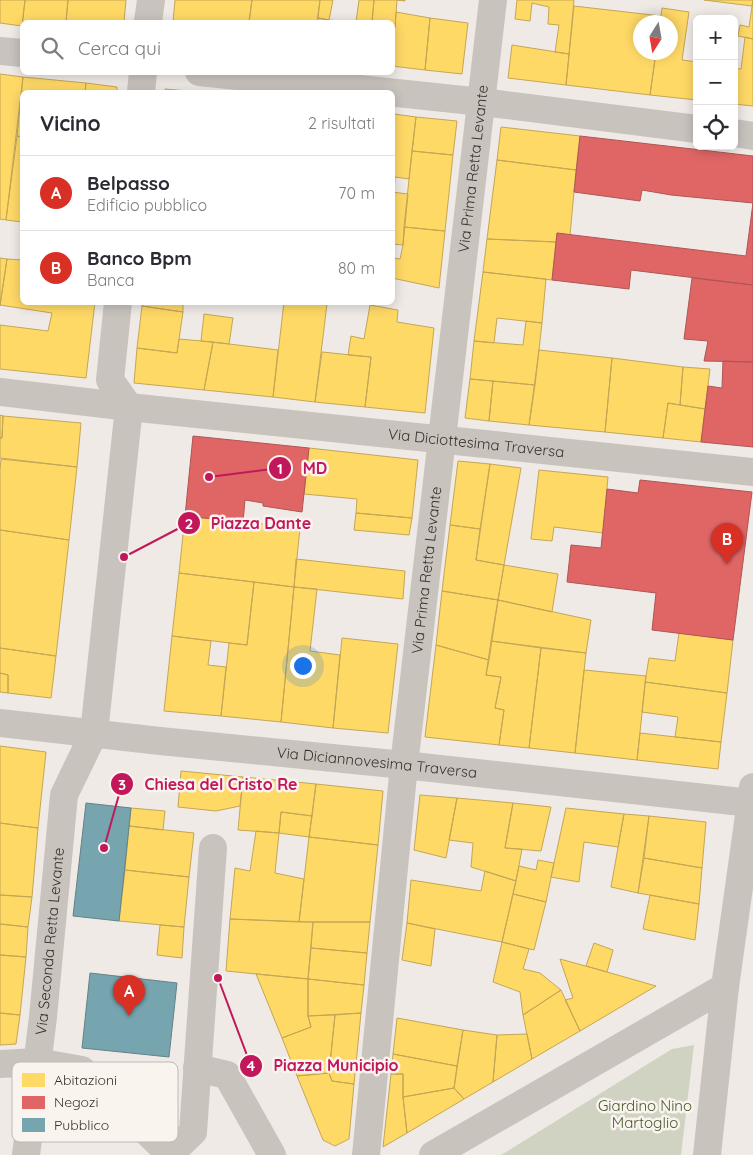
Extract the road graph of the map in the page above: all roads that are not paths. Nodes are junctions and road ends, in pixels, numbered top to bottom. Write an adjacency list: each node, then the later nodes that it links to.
1 (151, 0): 3 (street)
2 (493, 0): 11 (street, Via Prima Retta Levante)
3 (148, 20)
4 (0, 51): 5 (street)
5 (20, 53)
6 (143, 75): 8 (street)
7 (226, 75): 9 (street)
8 (141, 90)
9 (368, 90)
10 (395, 93): 11 (street)
11 (482, 102): 12 (street); 18 (street, Via Prima Retta Levante)
12 (693, 128)
13 (738, 134): 14 (street)
14 (753, 136)
15 (118, 305): 17 (street)
16 (0, 392): 17 (street, Via Diciottesima Traversa)
17 (129, 408): 18 (street, Via Diciottesima Traversa); 21 (street, Via Seconda Retta Levante)
18 (442, 439): 19 (street, Via Diciottesima Traversa); 22 (street, Via Prima Retta Levante)
19 (753, 472)
20 (0, 723): 21 (street, Via Diciannovesima Traversa)
21 (94, 733): 22 (street, Via Diciannovesima Traversa); 26 (street, Via Seconda Retta Levante)
22 (404, 765): 23 (street, Via Diciannovesima Traversa); 30 (street, Via Prima Retta Levante)
23 (752, 798): 25 (street)
24 (213, 848): 27 (street)
25 (725, 987): 34 (street); 35 (street)
26 (37, 1062)
27 (197, 1068): 32 (street); 33 (street)
28 (28, 1142): 31 (street, Via Seconda Retta Levante)
29 (157, 1142): 32 (street)
30 (367, 1149)
31 (26, 1155)
32 (171, 1155)
33 (272, 1155)
34 (433, 1155)
35 (707, 1155)

